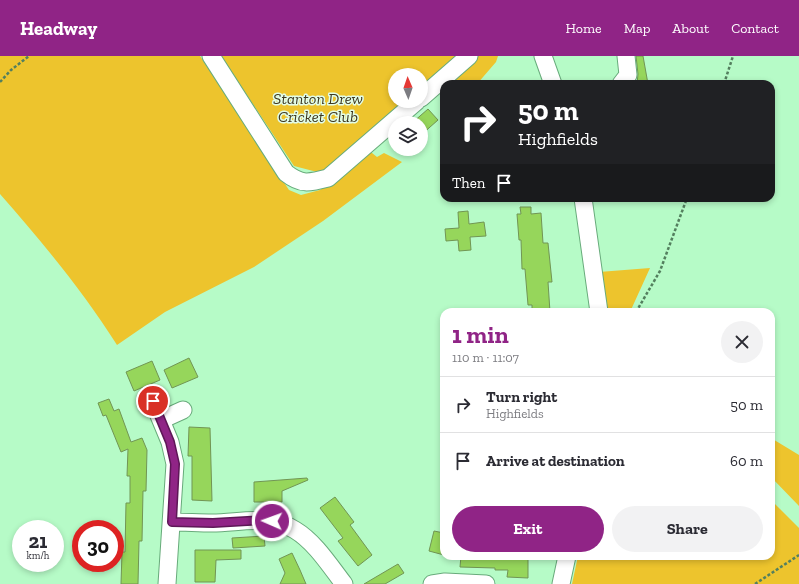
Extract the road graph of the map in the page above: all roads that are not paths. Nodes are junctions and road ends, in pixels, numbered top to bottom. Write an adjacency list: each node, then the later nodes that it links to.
1 (211, 56): 10 (street)
2 (469, 56): 5 (street)
3 (543, 56): 6 (street)
4 (626, 56): 7 (street)
5 (442, 80)
6 (552, 80)
7 (624, 80)
8 (440, 81): 9 (street)
9 (428, 92)
10 (409, 108)
11 (584, 202): 12 (street)
12 (598, 308)
13 (153, 401): 15 (street)
14 (183, 410): 15 (street)
15 (161, 420): 16 (street)
16 (172, 522): 18 (street); 19 (street)
17 (566, 560): 22 (street)
18 (167, 584)
19 (344, 584)
20 (432, 584): 21 (street)
21 (486, 584)
22 (561, 584)

